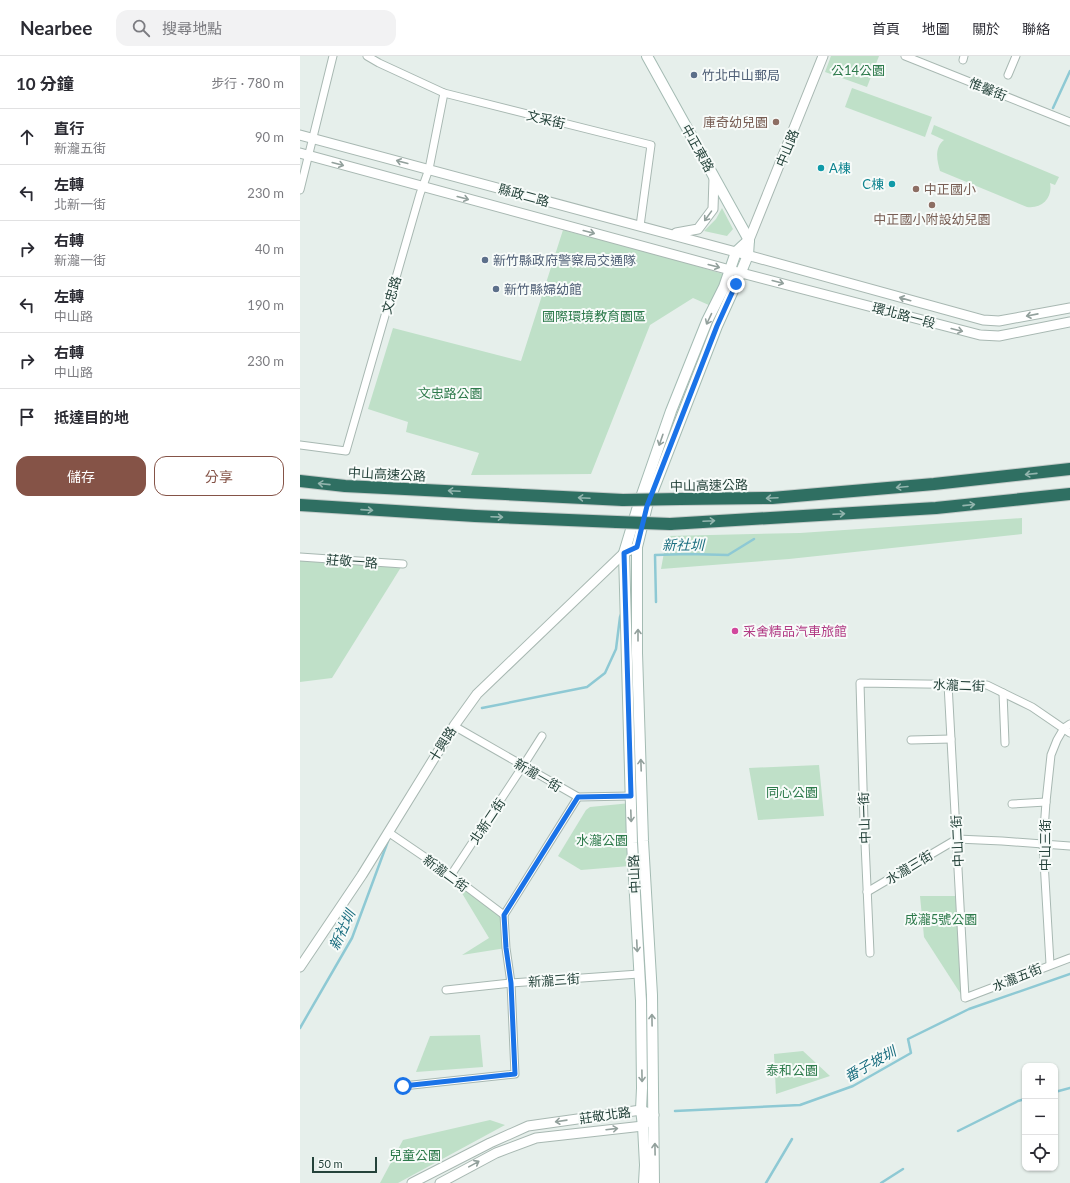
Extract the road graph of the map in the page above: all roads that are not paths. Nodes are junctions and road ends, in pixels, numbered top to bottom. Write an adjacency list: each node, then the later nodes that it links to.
1 (333, 56): 11 (street)
2 (367, 56): 8 (street, 文采街)
3 (647, 56): 14 (main road, 中正東路)
4 (823, 56): 19 (street, 中山路)
5 (905, 56): 9 (street, 惟馨街)
6 (1016, 56): 7 (street)
7 (1008, 75)
8 (444, 93): 13 (street, 文忠路); 17 (street, 文采街)
9 (1070, 122)
10 (300, 135): 11 (street, 縣政二路)
11 (314, 138): 12 (street); 13 (street, 縣政二路, one-way to 11)
12 (304, 155): 15 (street, 縣政二路, one-way to 15); 16 (street)
13 (429, 169): 15 (street, 文忠路); 17 (street, 縣政二路)
14 (714, 178): 18 (street, one-way to 18); 19 (main road, 中正東路)
15 (422, 187): 22 (street, 縣政二路, one-way to 22); 26 (street, 文忠路)
16 (300, 190)
17 (640, 226): 18 (street, 縣政二路)
18 (670, 234): 20 (street, 縣政二路)
19 (750, 240): 20 (main road, 中山路); 21 (main road, 中山路)
20 (736, 252): 21 (street, 縣政二路); 22 (main road, 中山路)
21 (748, 255): 23 (main road, 中山路); 24 (street, 環北路一段, one-way to 21)
22 (730, 270): 23 (street, 縣政二路); 32 (main road, 中山路, one-way to 32)
23 (740, 272): 25 (street, 環北路一段, one-way to 25); 31 (main road, 中山路)
24 (1070, 308)
25 (1070, 322)
26 (300, 445)
27 (1070, 469): 28 (highway, 中山高速公路, one-way to 28, bridge)
28 (300, 481)
29 (1070, 494): 30 (highway, one-way to 29, bridge)
30 (300, 505)
31 (637, 547): 32 (street, 十興路); 66 (main road, 中山路, one-way to 31)
32 (624, 553): 38 (street, 十興路); 45 (main road, 中山路)
33 (300, 557): 34 (street, 莊敬一路)
34 (403, 564)
35 (860, 683): 36 (street, 水瀧二街); 54 (street, 中山一街)
36 (948, 684): 37 (street, 水瀧二街); 41 (street, 中山二街)
37 (1004, 693): 39 (street, 水瀧二街); 43 (street)
38 (454, 726): 44 (street, 新瀧一街); 49 (street, 十興路)
39 (1068, 728): 47 (street, 中山三街)
40 (542, 736): 44 (street, 北新二街)
41 (951, 739): 42 (street); 50 (street, 中山二街)
42 (911, 740)
43 (1005, 743)
44 (523, 766): 46 (street, 新瀧一街); 53 (street, 北新二街)
45 (631, 796): 46 (street); 60 (main road, 中山路, one-way to 60)
46 (578, 797): 55 (street)
47 (1046, 802): 48 (street); 51 (street, 中山三街)
48 (1012, 804)
49 (388, 832): 53 (street, 新瀧二街); 59 (street, 十興路)
50 (957, 839): 51 (street); 54 (street, 水瀧三街); 63 (street, 中山二街)
51 (1044, 844): 52 (street); 58 (street, 中山三街)
52 (1070, 846)
53 (451, 875): 55 (street, 新瀧二街)
54 (867, 892): 56 (street, 中山一街)
55 (504, 915): 61 (street)
56 (870, 953)
57 (1070, 958): 58 (street, 水瀧五街)
58 (1050, 964): 63 (street, 水瀧五街)
59 (300, 967)
60 (639, 974): 61 (street, 新瀧三街); 65 (main road, 中山路, one-way to 65)
61 (511, 983): 62 (street, 新瀧三街); 64 (street)
62 (446, 990)
63 (965, 998)
64 (403, 1086)
65 (641, 1110): 66 (street, 莊敬北路); 67 (main road, 中山路); 68 (street, 莊敬北路, one-way to 68)
66 (654, 1115): 67 (street, 莊敬北路); 71 (main road, 中山路, one-way to 66)
67 (643, 1126): 69 (street, 莊敬北路, one-way to 67); 70 (main road, 中山路)
68 (412, 1183)
69 (440, 1183)
70 (644, 1183)
71 (654, 1183)

